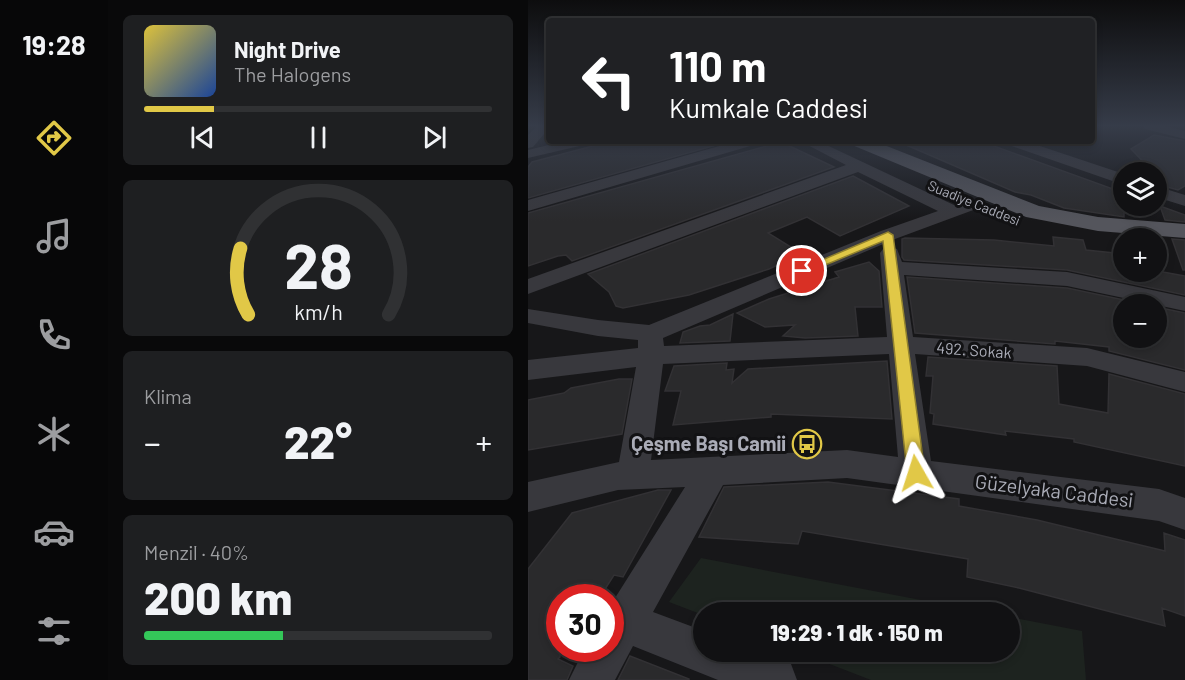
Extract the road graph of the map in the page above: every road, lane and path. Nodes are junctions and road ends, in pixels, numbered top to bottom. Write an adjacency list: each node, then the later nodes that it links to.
1 (694, 158): 10 (street)
2 (842, 158): 6 (street)
3 (864, 158): 11 (main road, Suadiye Caddesi)
4 (899, 158): 12 (main road, Suadiye Caddesi)
5 (1059, 158): 7 (street)
6 (859, 166): 11 (street); 18 (street)
7 (1113, 176)
8 (1167, 195): 9 (street)
9 (1185, 201)
10 (528, 206)
11 (961, 208): 13 (street); 14 (main road, Suadiye Caddesi)
12 (1185, 231)
13 (888, 235): 17 (street); 21 (street)
14 (1113, 238)
15 (1167, 244): 16 (main road)
16 (1185, 245)
17 (892, 268): 19 (street); 22 (street)
18 (528, 287)
19 (1185, 304)
20 (528, 316): 21 (street)
21 (651, 344): 22 (street, 492. Sokak); 23 (street); 27 (street)
22 (902, 345): 24 (street, 492. Sokak); 26 (street)
23 (528, 370)
24 (1185, 382)
25 (713, 471): 26 (street, Güzelyaka Caddesi); 27 (street, Güzelyaka Caddesi); 30 (street)
26 (916, 473): 29 (street, Güzelyaka Caddesi)
27 (633, 476): 28 (street, Güzelyaka Caddesi)
28 (528, 497)
29 (1185, 514)
30 (624, 624)
31 (624, 641): 34 (street)
32 (602, 662): 33 (street)
33 (591, 680)
34 (775, 680)

